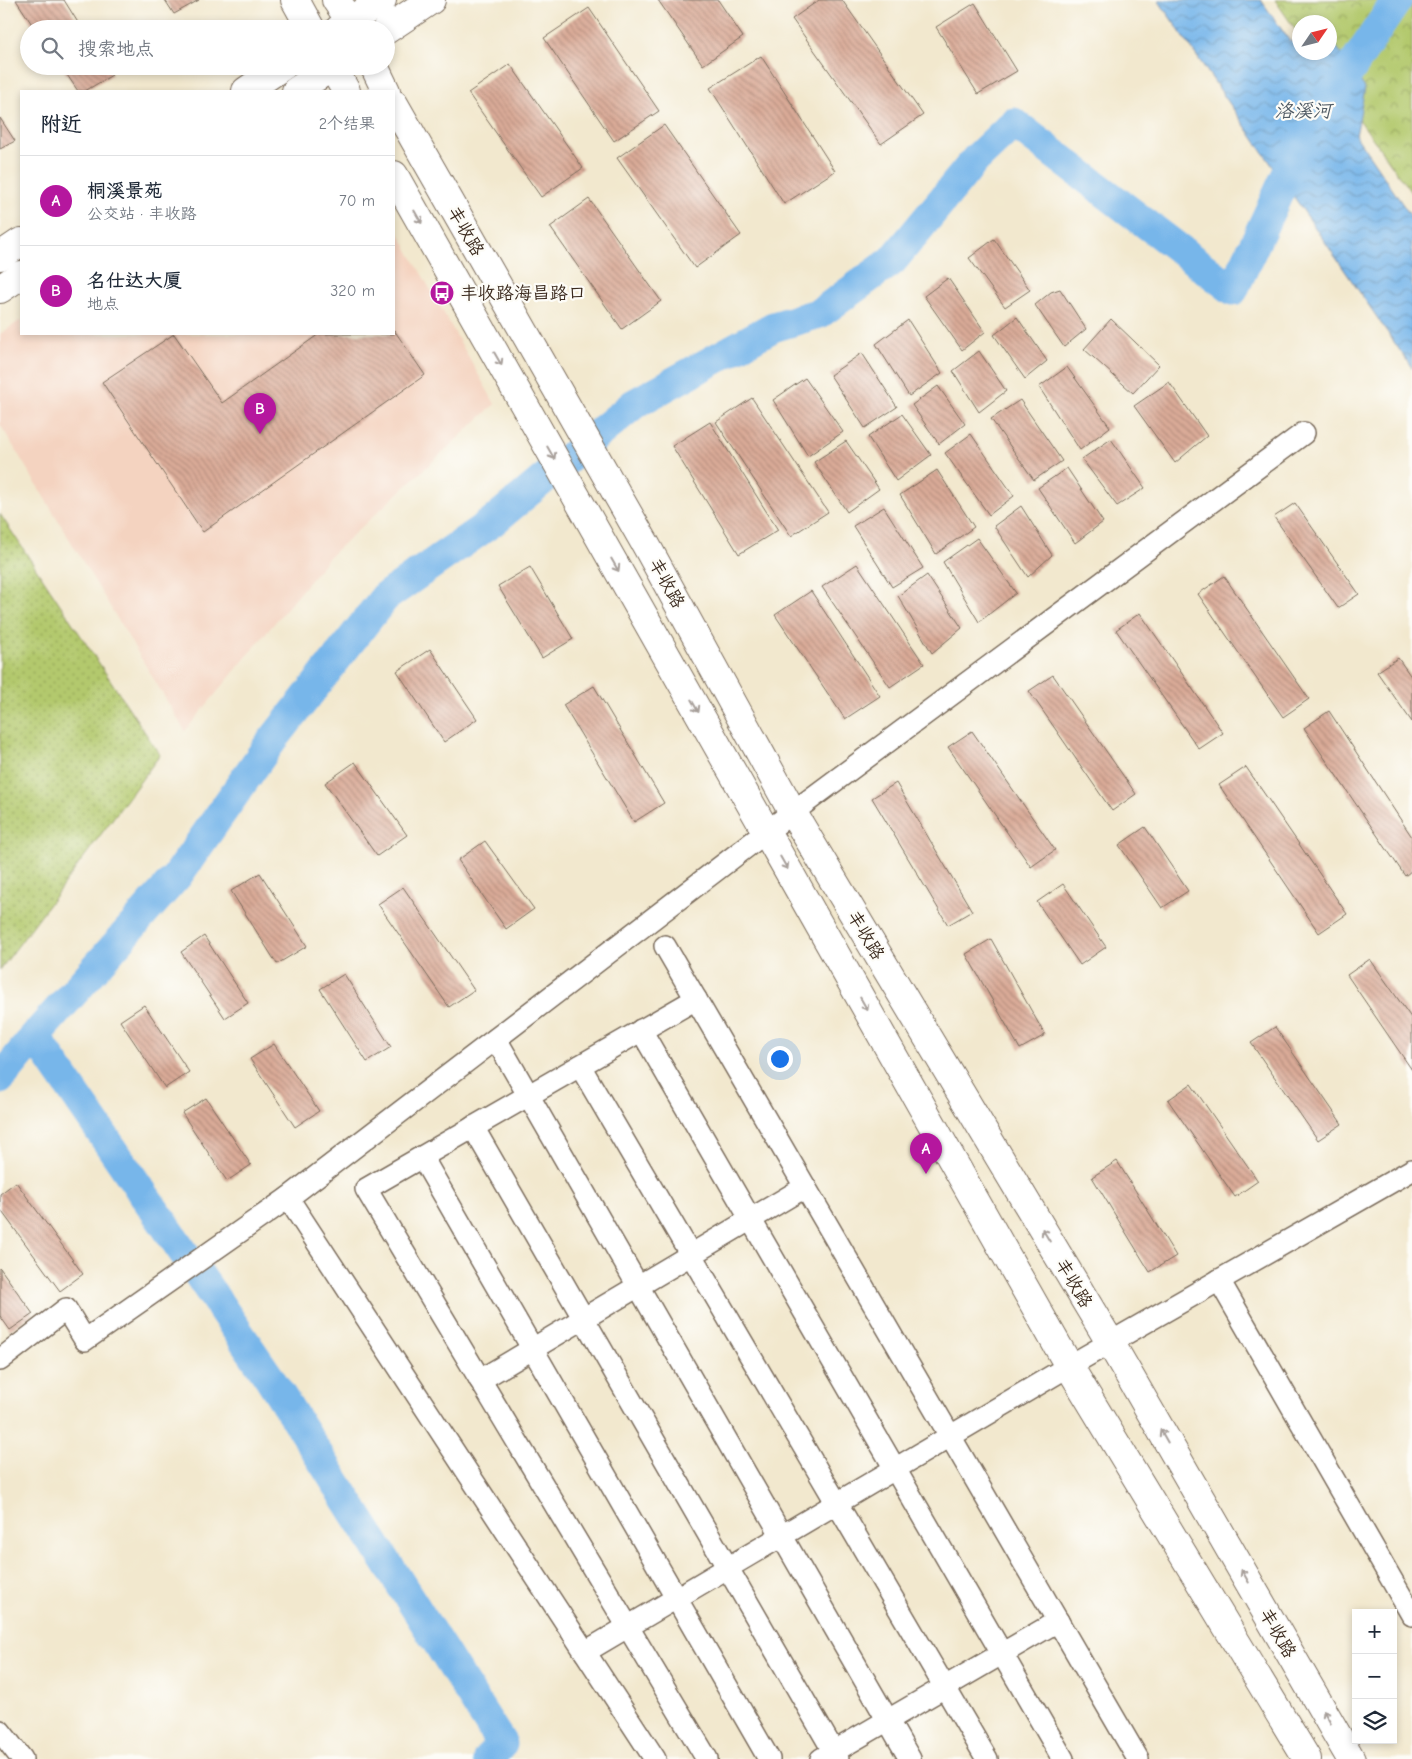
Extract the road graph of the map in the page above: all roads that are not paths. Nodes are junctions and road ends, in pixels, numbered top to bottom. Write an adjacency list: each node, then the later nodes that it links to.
1 (295, 0): 4 (main road)
2 (382, 0): 5 (main road)
3 (430, 0): 6 (main road)
4 (306, 20)
5 (346, 20)
6 (395, 24)
7 (270, 75): 11 (main road)
8 (320, 75): 12 (main road)
9 (338, 75): 13 (main road)
10 (378, 75): 14 (main road)
11 (247, 90)
12 (297, 90)
13 (345, 90)
14 (386, 90)
15 (395, 106): 22 (main road, 丰收路)
16 (395, 177): 23 (main road, 丰收路, one-way to 23)
17 (20, 243): 18 (main road)
18 (0, 256)
19 (20, 276): 20 (main road)
20 (0, 289)
21 (1304, 433): 22 (street)
22 (793, 813): 23 (street); 40 (main road, 丰收路, one-way to 22)
23 (766, 832): 27 (street); 43 (main road, 丰收路, one-way to 43)
24 (665, 946): 25 (street)
25 (696, 999): 26 (street); 33 (street)
26 (641, 1030): 28 (street); 35 (street)
27 (496, 1039): 29 (street); 34 (street)
28 (580, 1066): 29 (street); 36 (street)
29 (528, 1096): 30 (street); 38 (street)
30 (473, 1127): 31 (street); 39 (street)
31 (422, 1156): 41 (street); 44 (street)
32 (1412, 1170): 37 (street)
33 (805, 1186): 35 (street); 45 (street)
34 (288, 1198): 42 (street); 54 (street)
35 (751, 1219): 36 (street); 46 (street)
36 (691, 1255): 38 (street); 47 (street)
37 (1219, 1280): 40 (street); 51 (street)
38 (638, 1286): 39 (street); 48 (street)
39 (584, 1318): 41 (street); 49 (street)
40 (1110, 1342): 43 (street); 69 (main road, 丰收路, one-way to 40)
41 (532, 1349): 44 (street); 50 (street)
42 (0, 1360)
43 (1069, 1366): 45 (street); 68 (main road, 丰收路)
44 (480, 1380): 53 (street)
45 (950, 1436): 46 (street); 52 (street)
46 (895, 1469): 47 (street); 55 (street)
47 (837, 1503): 48 (street); 56 (street)
48 (782, 1536): 49 (street); 57 (street)
49 (728, 1568): 50 (street); 59 (street)
50 (676, 1598): 53 (street); 63 (street)
51 (1412, 1615)
52 (1058, 1621): 55 (street); 67 (street)
53 (628, 1627): 54 (street); 62 (street)
54 (585, 1652): 61 (street)
55 (1002, 1653): 56 (street); 66 (street)
56 (944, 1687): 57 (street); 65 (street)
57 (888, 1720): 59 (street); 64 (street)
58 (0, 1731): 60 (street)
59 (831, 1756)
60 (22, 1759)
61 (655, 1759)
62 (707, 1759)
63 (769, 1759)
64 (910, 1759)
65 (987, 1759)
66 (1064, 1759)
67 (1138, 1759)
68 (1307, 1759)
69 (1351, 1759)

